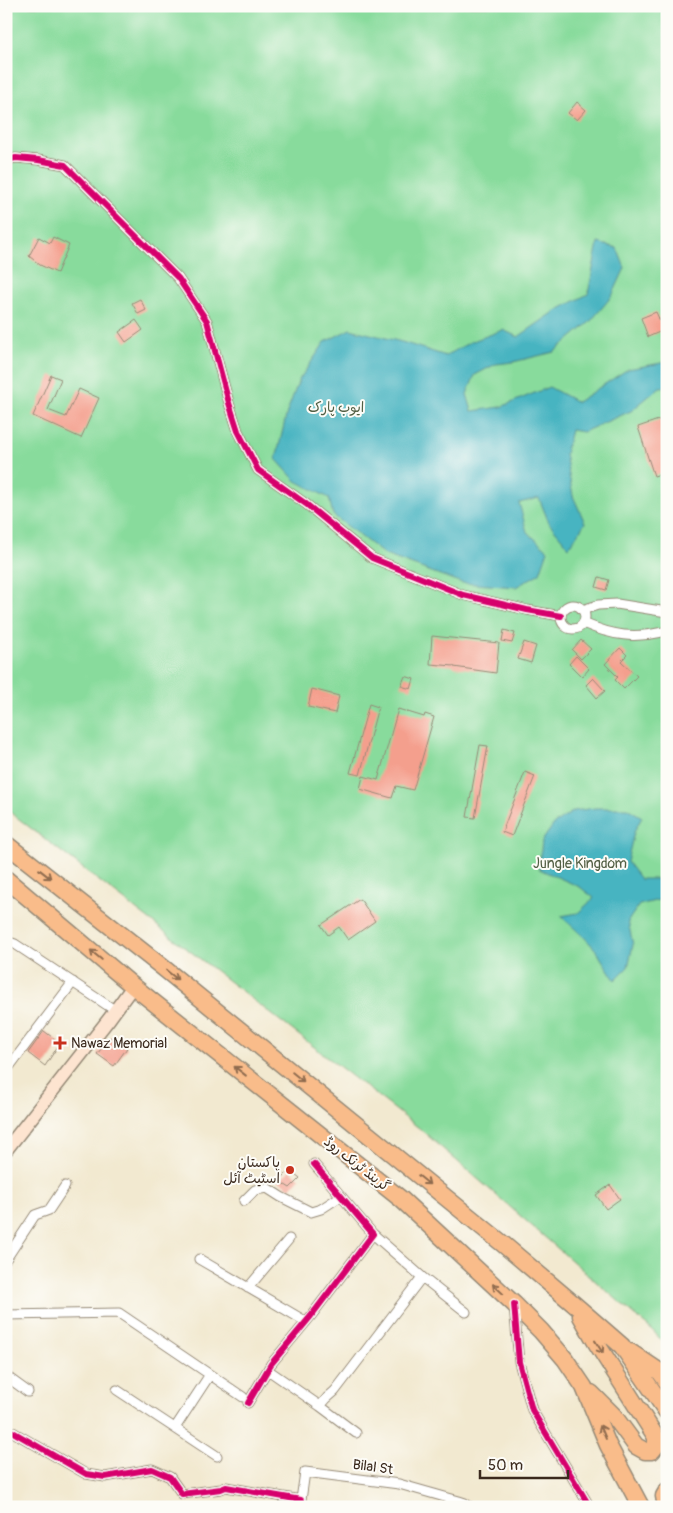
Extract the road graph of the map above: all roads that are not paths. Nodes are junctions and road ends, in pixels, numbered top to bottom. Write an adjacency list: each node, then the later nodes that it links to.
1 (6, 160): 4 (street)
2 (582, 610): 3 (street); 4 (street); 5 (street)
3 (667, 612)
4 (561, 616): 5 (street)
5 (583, 623): 6 (street)
6 (667, 631)
7 (6, 844): 26 (highway, one-way to 26)
8 (6, 879): 11 (highway, گرینڈ ٹرنک روڈ, one-way to 8)
9 (6, 941): 10 (street)
10 (73, 982): 12 (street); 13 (street)
11 (133, 986): 12 (street); 25 (highway, گرینڈ ٹرنک روڈ, one-way to 11)
12 (116, 1011): 14 (street)
13 (6, 1071)
14 (6, 1150)
15 (314, 1164): 17 (street)
16 (65, 1186): 21 (street)
17 (341, 1196): 18 (street); 19 (street)
18 (244, 1201)
19 (373, 1234): 23 (street); 29 (street)
20 (290, 1239): 24 (street)
21 (6, 1259)
22 (199, 1259): 24 (street)
23 (422, 1277): 27 (street); 38 (street)
24 (248, 1288): 29 (street)
25 (514, 1304): 35 (highway, گرینڈ ٹرنک روڈ); 47 (street)
26 (575, 1305): 30 (highway); 35 (highway, one-way to 35)
27 (466, 1312)
28 (6, 1315): 31 (street)
29 (305, 1321): 31 (street)
30 (622, 1346): 34 (highway); 39 (highway)
31 (268, 1370): 38 (street)
32 (6, 1376): 37 (street)
33 (209, 1376): 41 (street)
34 (667, 1382)
35 (584, 1386): 48 (highway, گرینڈ ٹرنک روڈ, one-way to 35)
36 (117, 1390): 41 (street)
37 (28, 1392)
38 (320, 1406): 42 (street)
39 (667, 1412)
40 (6, 1428): 45 (street)
41 (176, 1428): 43 (street)
42 (356, 1433)
43 (216, 1456)
44 (667, 1491): 49 (highway)
45 (300, 1503): 46 (street, Bilal St)
46 (470, 1507)
47 (590, 1507)
48 (641, 1507)
49 (666, 1507)

